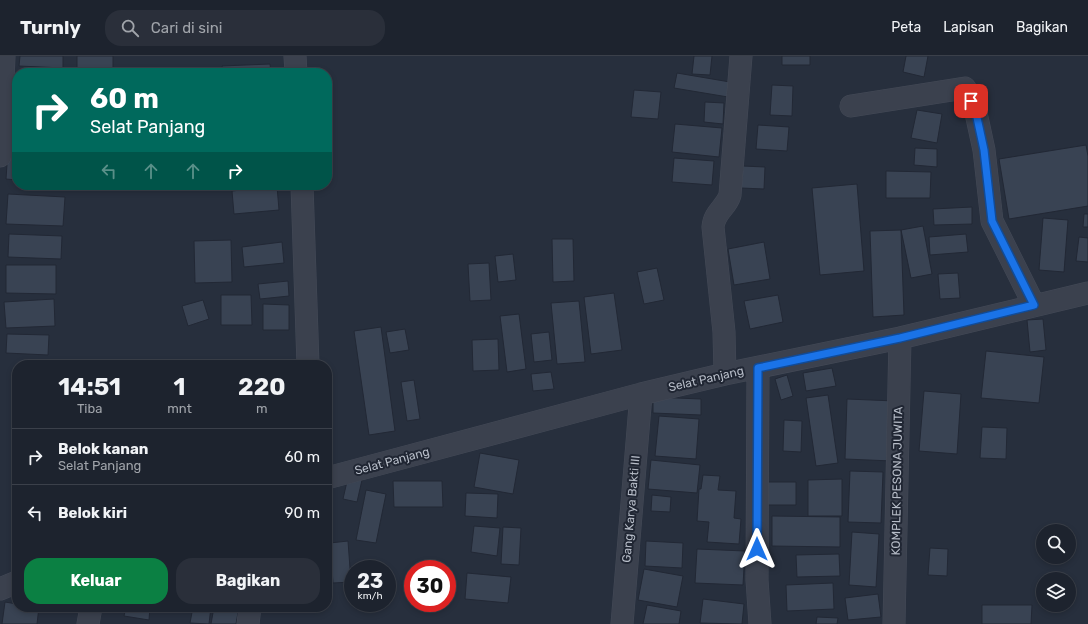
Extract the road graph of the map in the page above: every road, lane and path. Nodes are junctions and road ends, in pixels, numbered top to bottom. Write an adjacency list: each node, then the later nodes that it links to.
1 (4, 56): 6 (street)
2 (295, 56): 4 (street)
3 (741, 56): 13 (street)
4 (296, 68)
5 (851, 106): 9 (street)
6 (0, 156)
7 (302, 190): 11 (street)
8 (1088, 293): 9 (street, Selat Panjang)
9 (1034, 305): 10 (street, Selat Panjang)
10 (900, 338): 12 (street, Selat Panjang); 24 (street, KOMPLEK PESONA JUWITA)
11 (308, 360)
12 (758, 368): 13 (street, Selat Panjang); 23 (street)
13 (725, 374): 14 (street, Selat Panjang)
14 (641, 394): 15 (street, Selat Panjang); 22 (street, Gang Karya Bakti III)
15 (332, 477)
16 (12, 584): 17 (street)
17 (0, 589)
18 (90, 612): 20 (street)
19 (249, 612): 21 (street)
20 (88, 624)
21 (248, 624)
22 (622, 624)
23 (760, 624)
24 (894, 624)

